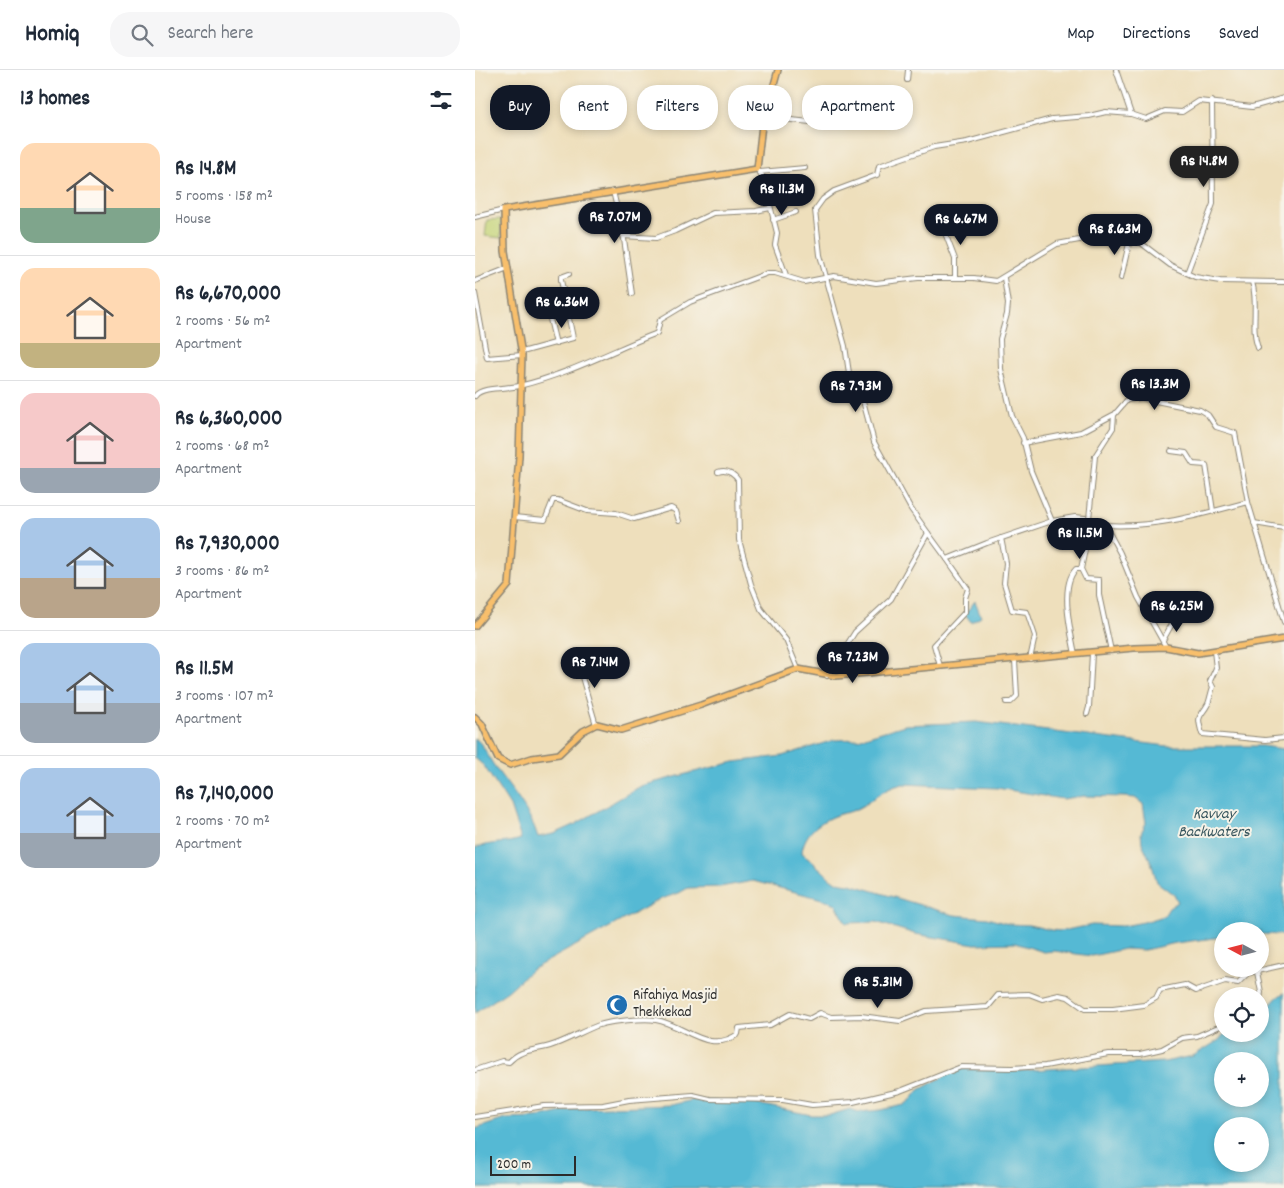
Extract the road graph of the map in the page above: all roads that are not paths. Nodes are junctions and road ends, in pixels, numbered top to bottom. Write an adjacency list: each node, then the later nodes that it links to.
1 (778, 70): 5 (main road)
2 (908, 70): 4 (street)
3 (1116, 70): 8 (street)
4 (907, 80)
5 (774, 85)
6 (1284, 98): 7 (street)
7 (1212, 101): 8 (street); 22 (street)
8 (1131, 114): 25 (street)
9 (762, 130): 11 (main road)
10 (805, 168): 11 (street)
11 (758, 171): 12 (main road); 13 (street)
12 (613, 191): 14 (main road); 19 (street)
13 (770, 208): 17 (street); 19 (street)
14 (503, 210): 16 (street); 21 (main road)
15 (796, 212): 17 (street)
16 (475, 217)
17 (773, 220): 24 (street)
18 (940, 220): 26 (street)
19 (623, 236): 33 (street)
20 (1131, 239): 22 (street); 27 (street); 28 (street)
21 (508, 268): 29 (street); 37 (main road)
22 (1187, 273): 30 (street)
23 (569, 274): 35 (street)
24 (786, 275): 25 (street); 38 (street)
25 (825, 277): 26 (street); 53 (street)
26 (955, 278): 27 (street)
27 (1004, 278): 41 (street)
28 (1121, 278)
29 (475, 281)
30 (1252, 282): 31 (street); 36 (street)
31 (1284, 282)
32 (475, 293): 37 (street)
33 (632, 294)
34 (550, 318): 35 (street)
35 (556, 344): 37 (street)
36 (1258, 348)
37 (522, 353): 38 (main road)
38 (521, 386): 39 (street); 46 (main road)
39 (475, 396)
40 (1114, 415): 41 (street); 44 (street); 47 (street)
41 (1023, 443): 49 (street)
42 (1171, 451): 45 (street)
43 (718, 472): 71 (street)
44 (1248, 502): 45 (street); 50 (street)
45 (1213, 511): 51 (street)
46 (514, 517): 48 (street); 59 (main road)
47 (1090, 519): 49 (street); 51 (street); 56 (street)
48 (679, 521)
49 (1052, 521): 54 (street)
50 (1254, 523): 52 (street); 58 (street)
51 (1105, 526): 61 (street)
52 (1284, 528)
53 (928, 533): 55 (street); 72 (street)
54 (1001, 538): 55 (street); 68 (street)
55 (947, 559): 70 (street)
56 (1081, 569): 63 (street); 67 (street)
57 (1177, 615): 61 (street)
58 (1284, 622)
59 (475, 626)
60 (1284, 639): 64 (main road)
61 (1163, 640): 62 (street)
62 (1166, 646): 63 (main road); 64 (main road)
63 (1111, 650): 65 (main road)
64 (1215, 651): 77 (street)
65 (1092, 653): 67 (main road); 74 (street)
66 (581, 654): 76 (street)
67 (1075, 654): 68 (main road)
68 (1030, 659): 69 (main road)
69 (1015, 660): 70 (main road); 73 (street)
70 (940, 666): 72 (main road)
71 (798, 669): 72 (main road); 76 (main road)
72 (827, 676)
73 (1006, 702)
74 (1087, 714)
75 (475, 717): 76 (main road)
76 (596, 725)
77 (1284, 738)
78 (1284, 965): 79 (street)
79 (1269, 969)
80 (1243, 978): 82 (street)
81 (1214, 1029): 83 (street)
82 (475, 1070)
83 (475, 1117)

